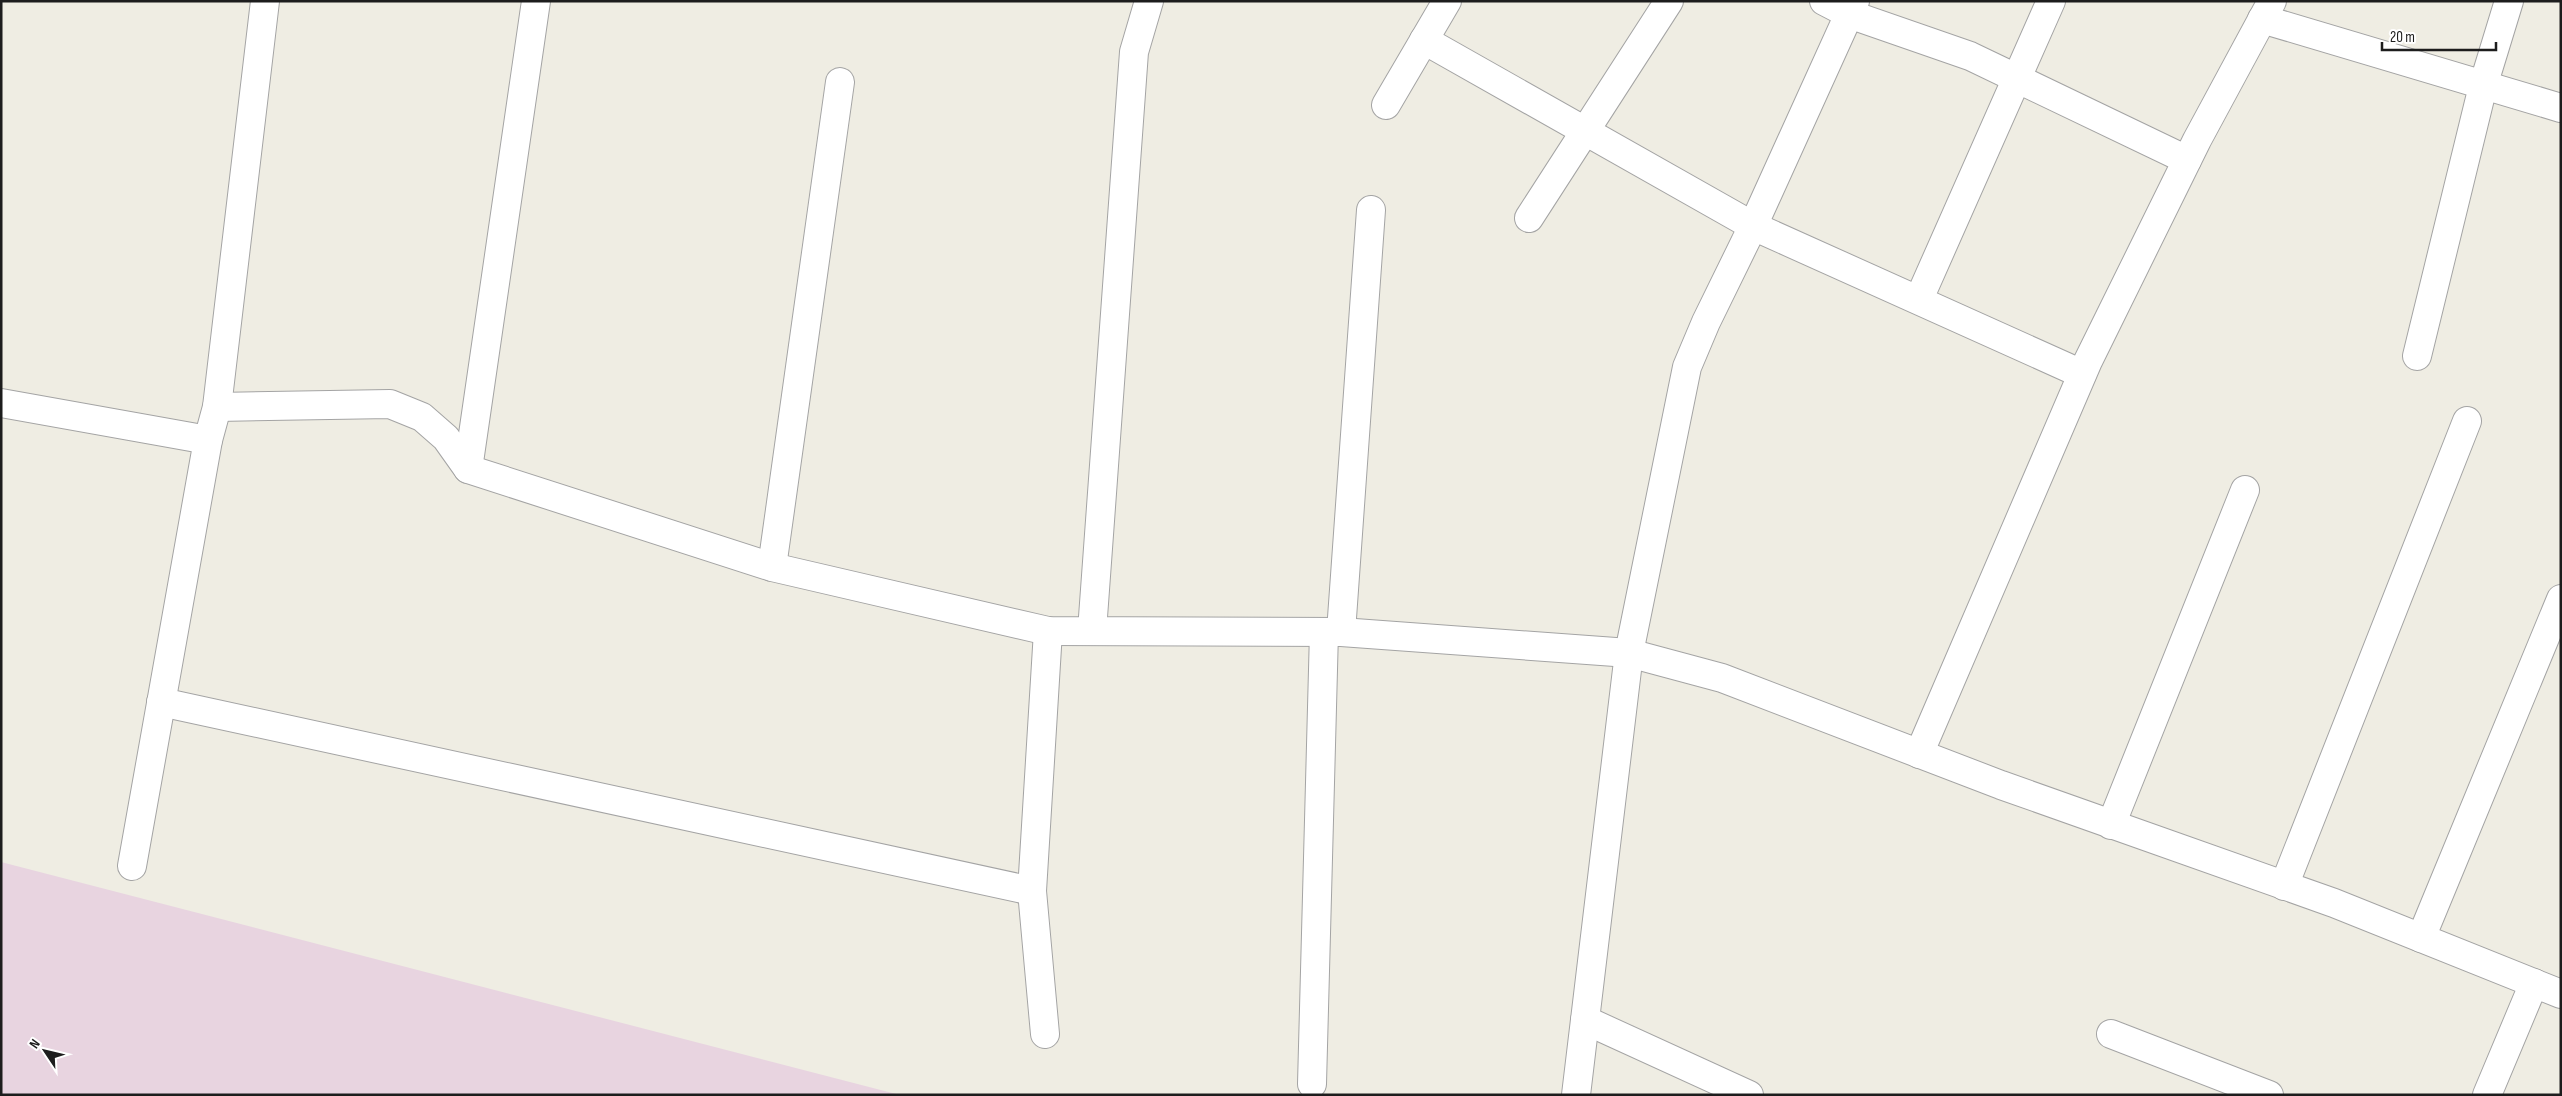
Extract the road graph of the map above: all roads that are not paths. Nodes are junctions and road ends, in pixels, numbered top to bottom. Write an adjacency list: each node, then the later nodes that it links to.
1 (266, 1): 26 (street)
2 (536, 1): 29 (street)
3 (1149, 1): 34 (street)
4 (1447, 1): 11 (street)
5 (1669, 1): 17 (street)
6 (1824, 1): 9 (street)
7 (2051, 1): 12 (street)
8 (2510, 1): 14 (street)
9 (1852, 8): 12 (street); 21 (street)
10 (2267, 10): 14 (street); 18 (street)
11 (1424, 40): 15 (street); 17 (street)
12 (2016, 79): 18 (street); 22 (street)
13 (840, 82): 31 (street)
14 (2484, 86): 16 (street); 23 (street)
15 (1386, 105)
16 (2561, 108)
17 (1585, 132): 20 (street); 21 (street)
18 (2187, 160): 24 (street)
19 (1372, 210): 35 (street)
20 (1529, 218)
21 (1753, 226): 22 (street); 36 (street)
22 (1919, 300): 24 (street)
23 (2417, 356)
24 (2082, 374): 38 (street)
25 (1, 404): 28 (street)
26 (217, 407): 28 (street); 29 (street)
27 (2467, 421): 41 (street)
28 (208, 440): 37 (street)
29 (468, 469): 31 (street)
30 (2245, 490): 39 (street)
31 (772, 567): 33 (street)
32 (2561, 599): 43 (street)
33 (1048, 631): 34 (street); 42 (street)
34 (1092, 631): 35 (street)
35 (1333, 632): 36 (street); 49 (street)
36 (1629, 653): 38 (street); 46 (street)
37 (161, 702): 40 (street); 42 (street)
38 (1919, 754): 39 (street)
39 (2111, 824): 41 (street)
40 (132, 866)
41 (2284, 886): 43 (street)
42 (1032, 891): 47 (street)
43 (2421, 938): 44 (street)
44 (2534, 984): 45 (street); 53 (street)
45 (2561, 994)
46 (1585, 1020): 50 (street); 51 (street)
47 (1045, 1034)
48 (2111, 1034): 52 (street)
49 (1312, 1084)
50 (1576, 1095)
51 (1749, 1095)
52 (2268, 1095)
53 (2487, 1095)

